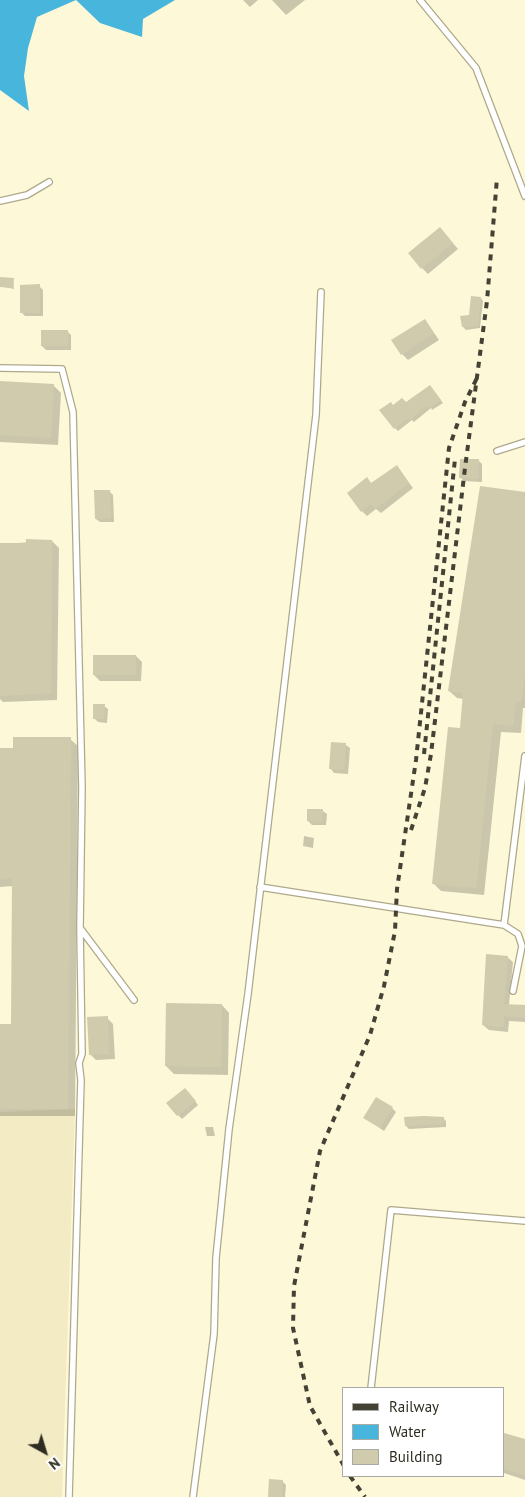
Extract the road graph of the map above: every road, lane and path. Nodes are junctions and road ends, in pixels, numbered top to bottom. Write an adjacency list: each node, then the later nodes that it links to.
1 (420, 0): 3 (lane)
2 (49, 182): 4 (lane)
3 (525, 196)
4 (0, 201)
5 (322, 292): 10 (lane)
6 (0, 368): 12 (lane)
7 (525, 442): 8 (lane)
8 (497, 451)
9 (525, 756): 11 (lane)
10 (260, 887): 11 (lane); 18 (lane)
11 (504, 925): 13 (lane)
12 (80, 928): 14 (lane); 17 (lane)
13 (513, 991)
14 (134, 1000)
15 (525, 1221): 16 (lane)
16 (371, 1387)
17 (69, 1497)
18 (193, 1497)

